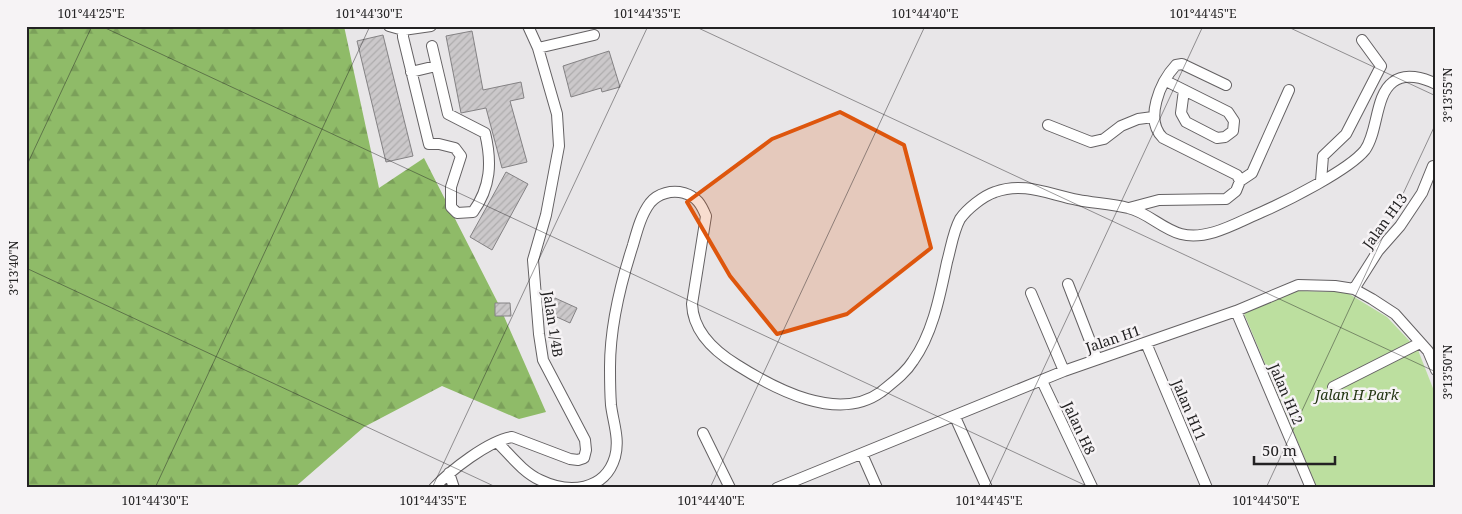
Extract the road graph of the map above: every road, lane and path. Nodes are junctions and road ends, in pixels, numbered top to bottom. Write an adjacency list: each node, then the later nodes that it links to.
1 (389, 26): 4 (street)
2 (431, 26): 4 (street)
3 (528, 26): 8 (street, Jalan 1/4B)
4 (403, 30): 10 (street)
5 (594, 35): 8 (street)
6 (1362, 40): 20 (street)
7 (432, 46): 9 (street)
8 (538, 48): 37 (street, Jalan 1/4B)
9 (436, 66): 10 (street); 10 (street)
10 (411, 72)
11 (1166, 81): 13 (street); 14 (street); 16 (street)
12 (1436, 84): 20 (street)
13 (1226, 85)
14 (1184, 90): 14 (street)
15 (1289, 90): 19 (street)
16 (1154, 117): 17 (street); 19 (street)
17 (1048, 125)
18 (1433, 166): 23 (street, Jalan H13)
19 (1240, 181): 21 (street)
20 (1321, 181): 21 (street)
21 (1129, 208): 37 (street)
22 (1068, 284): 30 (street)
23 (1354, 289): 25 (street, Jalan H1); 27 (street, Jalan H1)
24 (1031, 293): 32 (street)
25 (1236, 311): 26 (street, Jalan H1); 48 (street, Jalan H12)
26 (1146, 343): 30 (street, Jalan H1); 47 (street, Jalan H11)
27 (1420, 343): 29 (street, Jalan H1); 34 (street)
28 (1436, 343): 29 (street)
29 (1428, 351): 31 (street, Jalan H1)
30 (1096, 359): 32 (street, Jalan H1)
31 (1436, 370)
32 (1064, 372): 33 (street, Jalan H1)
33 (1042, 381): 35 (street, Jalan H1); 40 (street, Jalan H8)
34 (1333, 387)
35 (955, 417): 38 (street, Jalan H1); 46 (street)
36 (703, 433): 43 (street)
37 (498, 443): 39 (street, Jalan 1/4B)
38 (862, 454): 44 (street, Jalan H1); 45 (street)
39 (449, 473): 41 (street, Jalan 1/4B); 42 (street)
40 (1092, 487)
41 (434, 488)
42 (454, 488)
43 (730, 488)
44 (777, 488)
45 (877, 488)
46 (987, 488)
47 (1208, 488)
48 (1311, 488)

